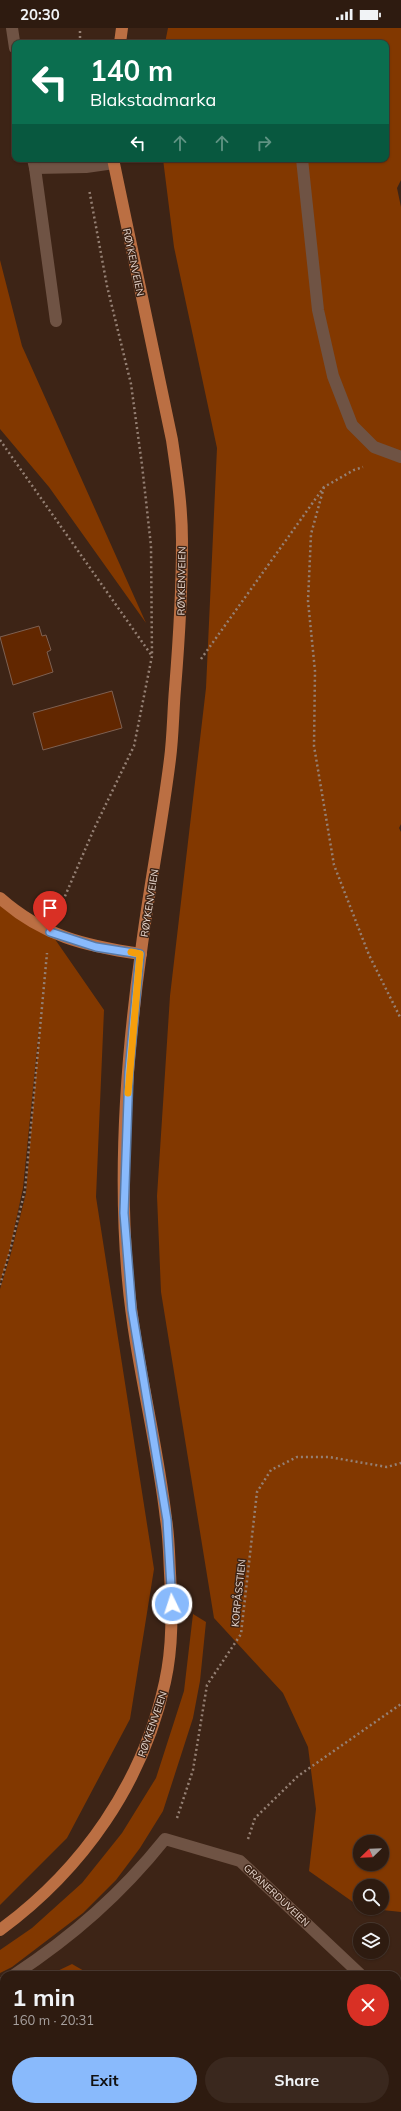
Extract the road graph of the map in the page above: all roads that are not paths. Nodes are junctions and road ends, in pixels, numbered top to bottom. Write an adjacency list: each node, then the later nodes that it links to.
1 (12, 28): 3 (lane)
2 (122, 28): 4 (main road)
3 (14, 40)
4 (120, 40)
5 (109, 162): 8 (lane)
6 (114, 162): 12 (main road, RØYKENVEIEN)
7 (302, 162): 10 (lane)
8 (34, 164): 9 (lane)
9 (56, 320)
10 (401, 457)
11 (0, 898): 12 (main road)
12 (140, 954): 13 (main road, RØYKENVEIEN)
13 (0, 1930)
14 (20, 1971): 15 (lane, GRANERDUVEIEN)
15 (357, 1971)

